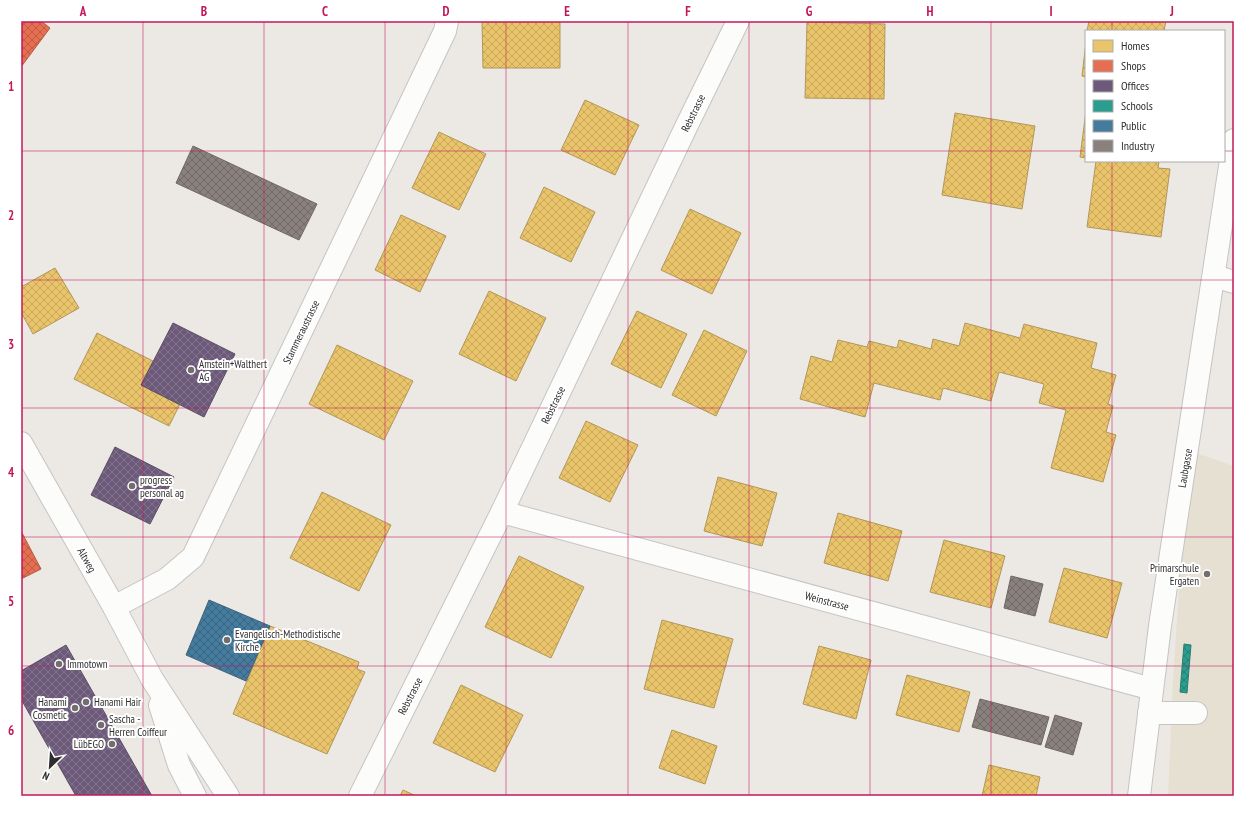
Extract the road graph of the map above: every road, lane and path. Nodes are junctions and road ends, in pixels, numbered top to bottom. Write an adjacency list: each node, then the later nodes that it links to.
1 (447, 21): 7 (street, Stammeraustrasse)
2 (738, 21): 6 (street, Rebstrasse)
3 (1234, 140): 4 (street, Laubgasse)
4 (1224, 279): 9 (street, Laubgasse)
5 (21, 443): 7 (street, Altweg)
6 (502, 512): 9 (street, Weinstrasse); 12 (street, Rebstrasse)
7 (114, 607): 8 (street, Altweg)
8 (152, 679): 13 (street, Altweg); 14 (street, Altweg)
9 (1152, 689): 10 (street, Laubgasse)
10 (1149, 713): 11 (street); 15 (street, Laubgasse)
11 (1196, 713)
12 (359, 793)
13 (195, 796)
14 (228, 796)
15 (1139, 796)

